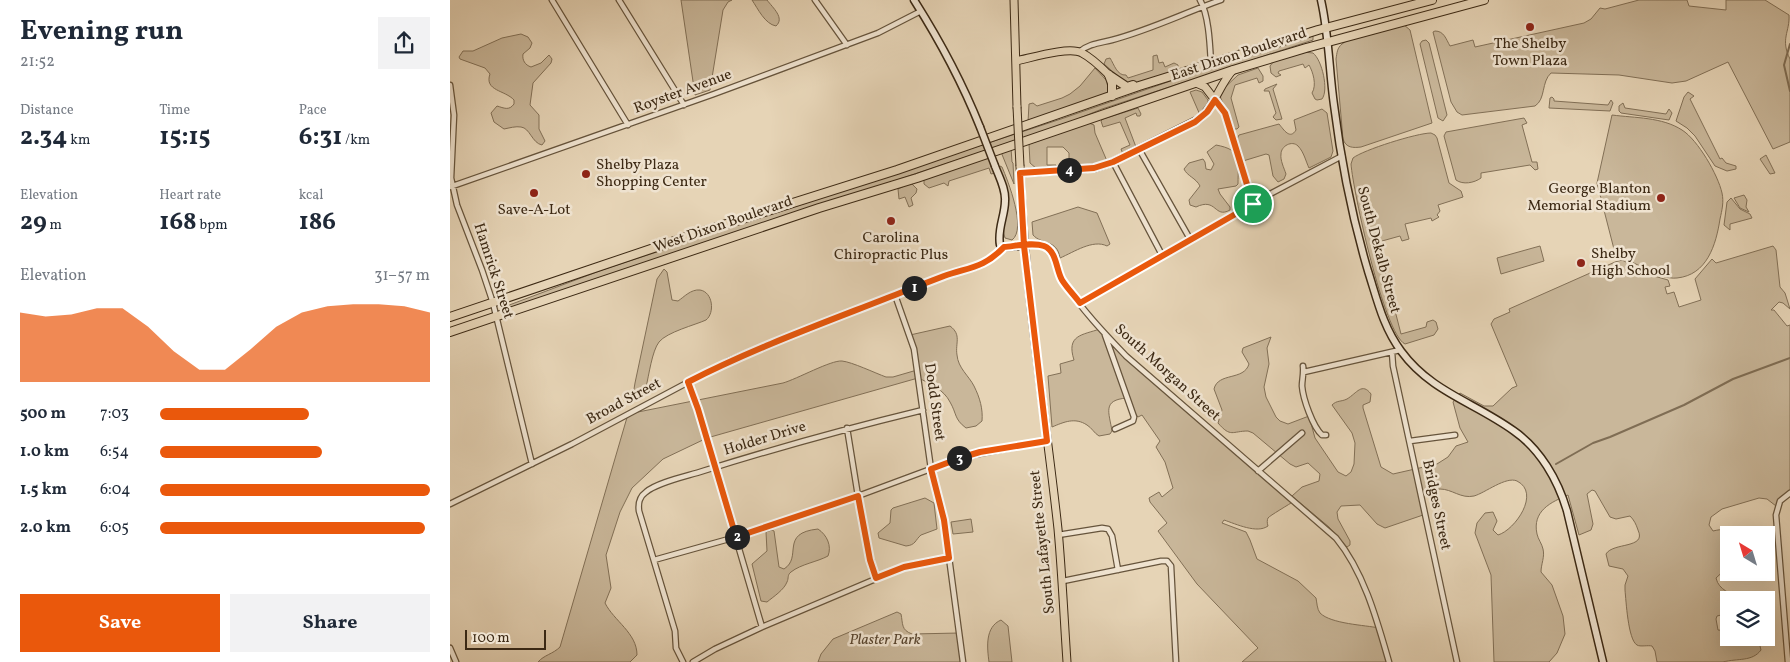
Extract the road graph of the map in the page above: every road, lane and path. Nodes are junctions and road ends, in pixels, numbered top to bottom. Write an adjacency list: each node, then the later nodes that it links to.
1 (552, 0): 27 (street)
2 (619, 0): 26 (street)
3 (815, 0): 15 (street)
4 (914, 0): 12 (main road)
5 (1014, 0): 17 (main road, South Lafayette Street)
6 (1200, 0): 11 (street)
7 (1221, 0): 11 (street)
8 (1321, 0): 13 (main road, South Dekalb Street)
9 (1432, 0): 13 (highway, East Dixon Boulevard)
10 (1484, 0): 14 (highway, East Dixon Boulevard)
11 (1203, 6): 16 (street); 18 (street)
12 (921, 11): 15 (street, Royster Avenue); 38 (main road, bridge)
13 (1327, 27): 14 (main road, South Dekalb Street); 18 (highway, East Dixon Boulevard)
14 (1328, 42): 19 (highway, East Dixon Boulevard); 31 (main road, South Dekalb Street)
15 (847, 45): 26 (street, Royster Avenue)
16 (1079, 52): 17 (main road); 20 (main road)
17 (1016, 62): 33 (main road, South Lafayette Street, bridge)
18 (1211, 64): 23 (highway, East Dixon Boulevard)
19 (1233, 70): 21 (highway, East Dixon Boulevard); 25 (main road)
20 (1109, 75): 23 (highway); 24 (highway)
21 (1196, 83): 25 (main road); 29 (highway, East Dixon Boulevard)
22 (450, 85): 34 (street, Hamrick Street)
23 (1140, 86): 24 (highway, East Dixon Boulevard)
24 (1112, 96): 28 (highway, East Dixon Boulevard)
25 (1215, 100): 30 (main road); 35 (street)
26 (684, 105): 27 (street, Royster Avenue)
27 (628, 126): 34 (street, Royster Avenue)
28 (1002, 134): 41 (highway, West Dixon Boulevard)
29 (1006, 147): 44 (highway, West Dixon Boulevard)
30 (1139, 149): 32 (main road); 36 (street)
31 (1342, 156): 35 (street); 47 (main road, South Dekalb Street)
32 (1113, 162): 33 (main road); 39 (street)
33 (1020, 170): 37 (main road, South Lafayette Street)
34 (451, 186): 41 (street, Hamrick Street)
35 (1253, 204): 36 (street)
36 (1190, 239): 39 (street)
37 (1024, 246): 38 (main road, South Morgan Street); 42 (street, South Morgan Street); 58 (main road, South Lafayette Street)
38 (1004, 247): 40 (street, Broad Street)
39 (1162, 255): 42 (street)
40 (895, 295): 51 (street, Broad Street); 52 (street, Dodd Street)
41 (493, 303): 43 (highway, West Dixon Boulevard); 44 (street, Hamrick Street)
42 (1080, 303): 46 (street, South Morgan Street)
43 (450, 317)
44 (496, 317): 45 (highway, West Dixon Boulevard); 60 (street, Hamrick Street)
45 (450, 332)
46 (1105, 334): 54 (street); 63 (street, South Morgan Street)
47 (1400, 350): 48 (street); 84 (main road, South Dekalb Street)
48 (1392, 352): 50 (street); 59 (street, Bridges Street)
49 (1303, 366): 50 (street)
50 (1304, 372): 56 (street)
51 (688, 382): 60 (street, Broad Street); 61 (street)
52 (923, 410): 53 (street, Holder Drive); 62 (street, Dodd Street)
53 (847, 428): 61 (street, Holder Drive); 65 (street)
54 (1115, 429)
55 (1302, 433): 63 (street)
56 (1326, 435)
57 (1455, 435): 59 (street)
58 (1047, 441): 62 (street); 67 (main road, South Lafayette Street)
59 (1410, 441): 83 (street, Bridges Street)
60 (532, 464): 66 (street, Broad Street)
61 (715, 467): 68 (street); 70 (street, Holder Drive)
62 (931, 469): 65 (street); 69 (street, Dodd Street)
63 (1258, 471): 82 (street, South Morgan Street)
64 (1790, 493): 85 (street)
65 (858, 496): 68 (street); 72 (street)
66 (450, 504)
67 (1058, 535): 71 (street); 73 (main road, South Lafayette Street)
68 (736, 537): 70 (street); 74 (street)
69 (949, 558): 72 (street); 79 (street, Dodd Street)
70 (654, 560): 77 (street, Holder Drive)
71 (1118, 570): 73 (street); 81 (street)
72 (876, 578): 74 (street)
73 (1063, 581): 80 (main road, South Lafayette Street)
74 (762, 627): 78 (street)
75 (450, 648): 76 (street)
76 (456, 662)
77 (683, 662)
78 (693, 662)
79 (963, 662)
80 (1067, 662)
81 (1176, 662)
82 (1389, 662)
83 (1457, 662)
84 (1603, 662)
85 (1788, 662)

